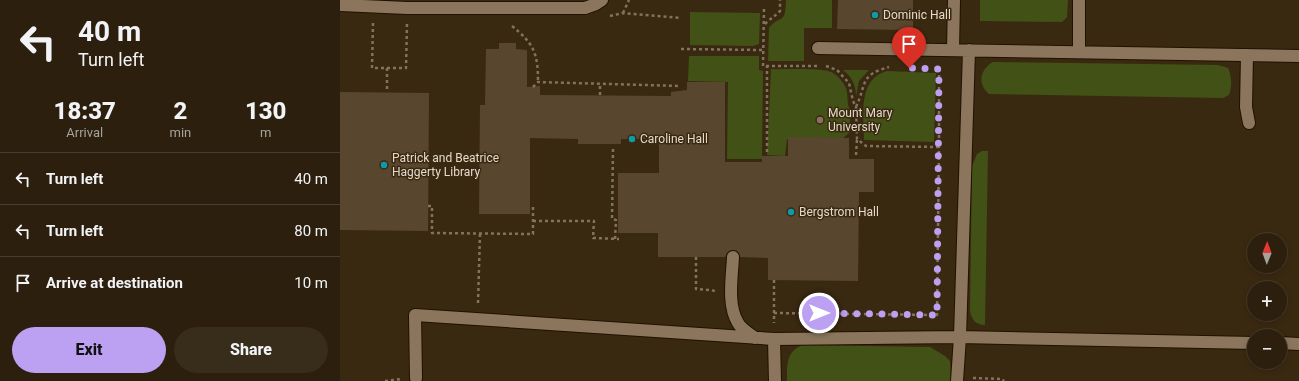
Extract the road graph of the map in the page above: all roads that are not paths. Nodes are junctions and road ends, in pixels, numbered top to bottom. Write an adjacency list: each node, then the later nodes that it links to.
1 (602, 0): 4 (lane)
2 (954, 0): 6 (lane)
3 (1079, 0): 8 (lane)
4 (340, 5)
5 (818, 48): 6 (lane)
6 (953, 50): 7 (lane)
7 (969, 50): 8 (lane); 13 (lane)
8 (1079, 52): 9 (lane)
9 (1247, 55): 10 (lane); 11 (lane)
10 (1299, 56)
11 (1249, 123)
12 (733, 257): 14 (lane)
13 (960, 337): 15 (lane); 16 (lane); 20 (lane)
14 (755, 338): 15 (lane); 19 (lane)
15 (774, 339): 21 (lane)
16 (1247, 343)
17 (1287, 343): 18 (lane)
18 (1299, 344)
19 (416, 378)
20 (957, 379)
21 (775, 381)

